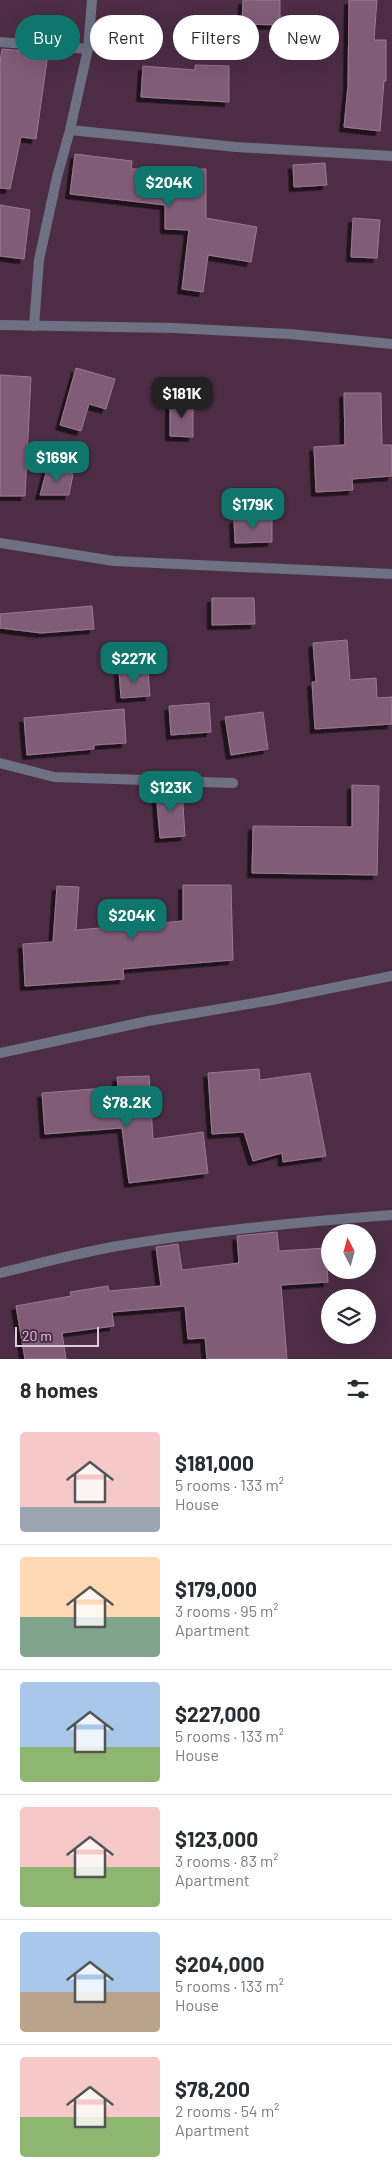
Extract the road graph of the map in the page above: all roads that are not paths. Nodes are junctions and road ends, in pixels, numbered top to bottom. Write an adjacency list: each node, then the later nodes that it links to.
1 (92, 0): 3 (street)
2 (0, 42): 3 (street)
3 (88, 48): 4 (street)
4 (70, 130): 5 (street); 7 (street)
5 (392, 156)
6 (0, 325): 7 (street)
7 (34, 326): 8 (street)
8 (392, 344)
9 (0, 543): 10 (street)
10 (392, 574)
11 (0, 763): 12 (street)
12 (233, 783)
13 (392, 976): 14 (street)
14 (0, 1053)
15 (392, 1215): 16 (street)
16 (0, 1273)

